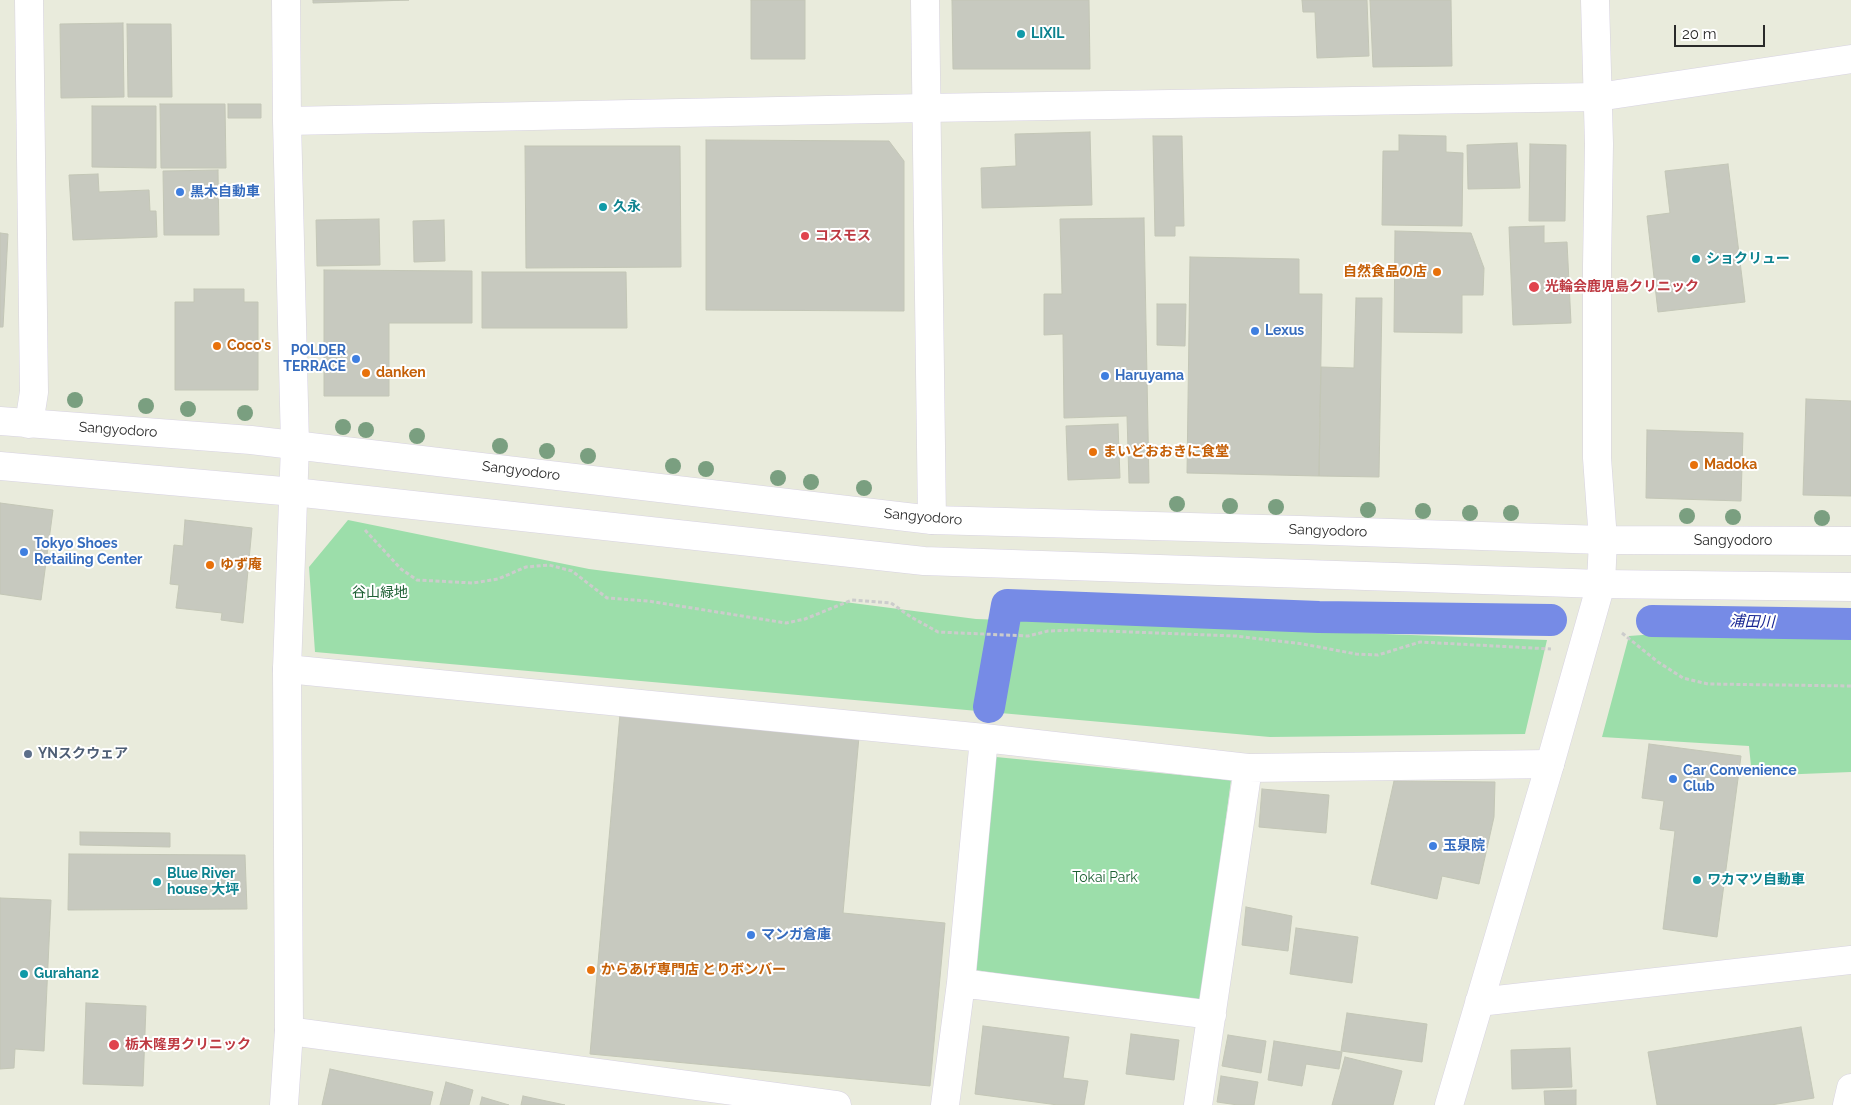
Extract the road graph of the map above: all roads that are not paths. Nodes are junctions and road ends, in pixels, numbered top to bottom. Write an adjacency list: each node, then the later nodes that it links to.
1 (29, 0): 10 (street)
2 (286, 0): 8 (street)
3 (925, 0): 7 (street)
4 (1595, 0): 6 (street)
5 (1851, 59): 6 (street)
6 (1598, 97): 7 (street); 15 (street)
7 (926, 108): 8 (street); 14 (street)
8 (287, 122): 11 (street)
9 (0, 421): 10 (street, Sangyodoro)
10 (29, 424): 11 (street, Sangyodoro)
11 (295, 445): 13 (street); 14 (street, Sangyodoro)
12 (0, 466): 13 (street)
13 (294, 492): 17 (street); 19 (street)
14 (932, 520): 15 (street, Sangyodoro)
15 (1603, 540): 16 (street, Sangyodoro); 17 (street)
16 (1851, 541)
17 (1600, 584): 18 (street); 21 (street)
18 (1851, 587)
19 (287, 668): 20 (street); 27 (street)
20 (984, 738): 22 (street); 24 (street)
21 (1550, 764): 22 (street); 25 (street)
22 (1248, 768): 26 (street)
23 (1851, 960): 25 (street)
24 (961, 983): 26 (street); 32 (street)
25 (1479, 1002): 34 (street)
26 (1212, 1015): 33 (street)
27 (289, 1032): 29 (street); 30 (street)
28 (1851, 1088): 35 (street)
29 (806, 1103): 31 (street)
30 (284, 1105)
31 (837, 1105)
32 (945, 1105)
33 (1198, 1105)
34 (1449, 1105)
35 (1847, 1105)

